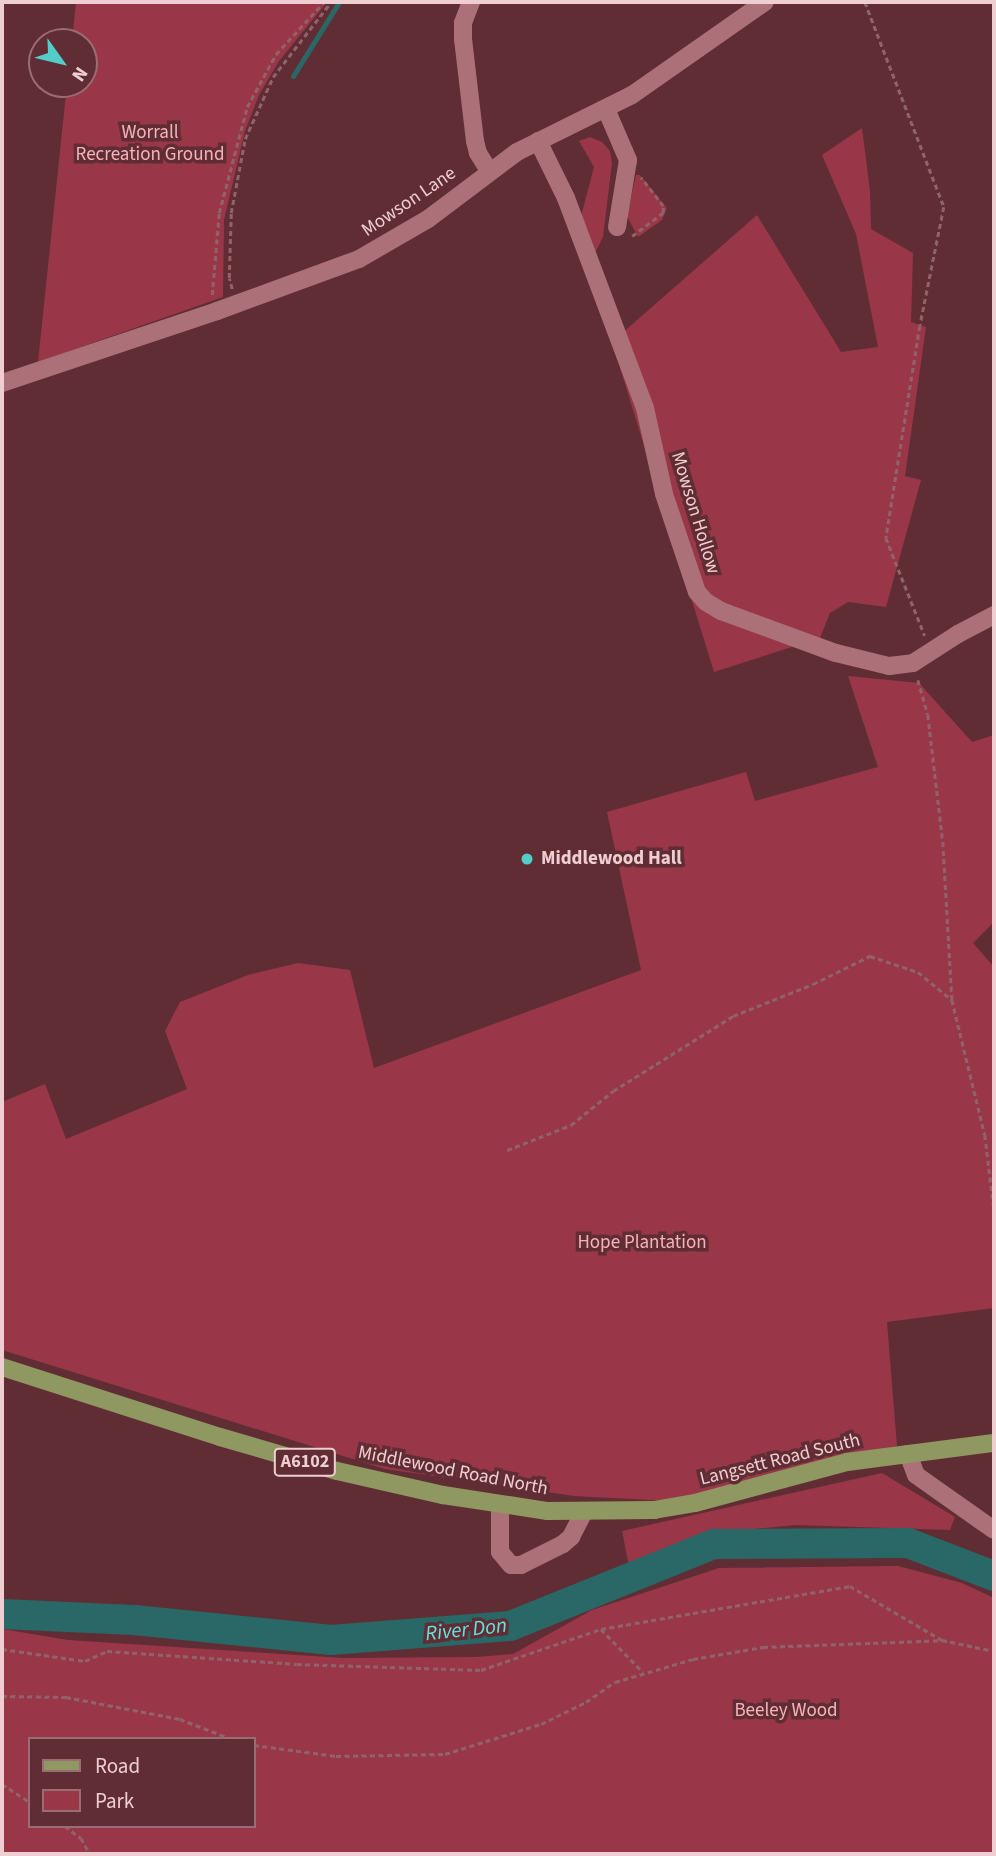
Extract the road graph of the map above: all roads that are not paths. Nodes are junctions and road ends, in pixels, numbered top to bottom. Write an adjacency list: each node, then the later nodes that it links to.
1 (471, 2): 5 (street)
2 (765, 2): 3 (street, Mowson Lane)
3 (606, 108): 4 (street, Mowson Lane); 6 (street)
4 (538, 141): 5 (street, Mowson Lane); 8 (street, Mowson Hollow)
5 (490, 172): 7 (street, Mowson Lane)
6 (624, 232)
7 (2, 383)
8 (994, 615)
9 (2, 1367): 12 (main road, Middlewood Road North / A6102)
10 (994, 1443): 11 (main road, Langsett Road South / A6102)
11 (908, 1454): 14 (main road, Langsett Road South / A6102); 15 (street)
12 (500, 1504): 13 (main road, Middlewood Road North / A6102); 13 (street)
13 (584, 1512): 14 (main road, Middlewood Road North / A6102)
14 (618, 1512)
15 (994, 1530)

